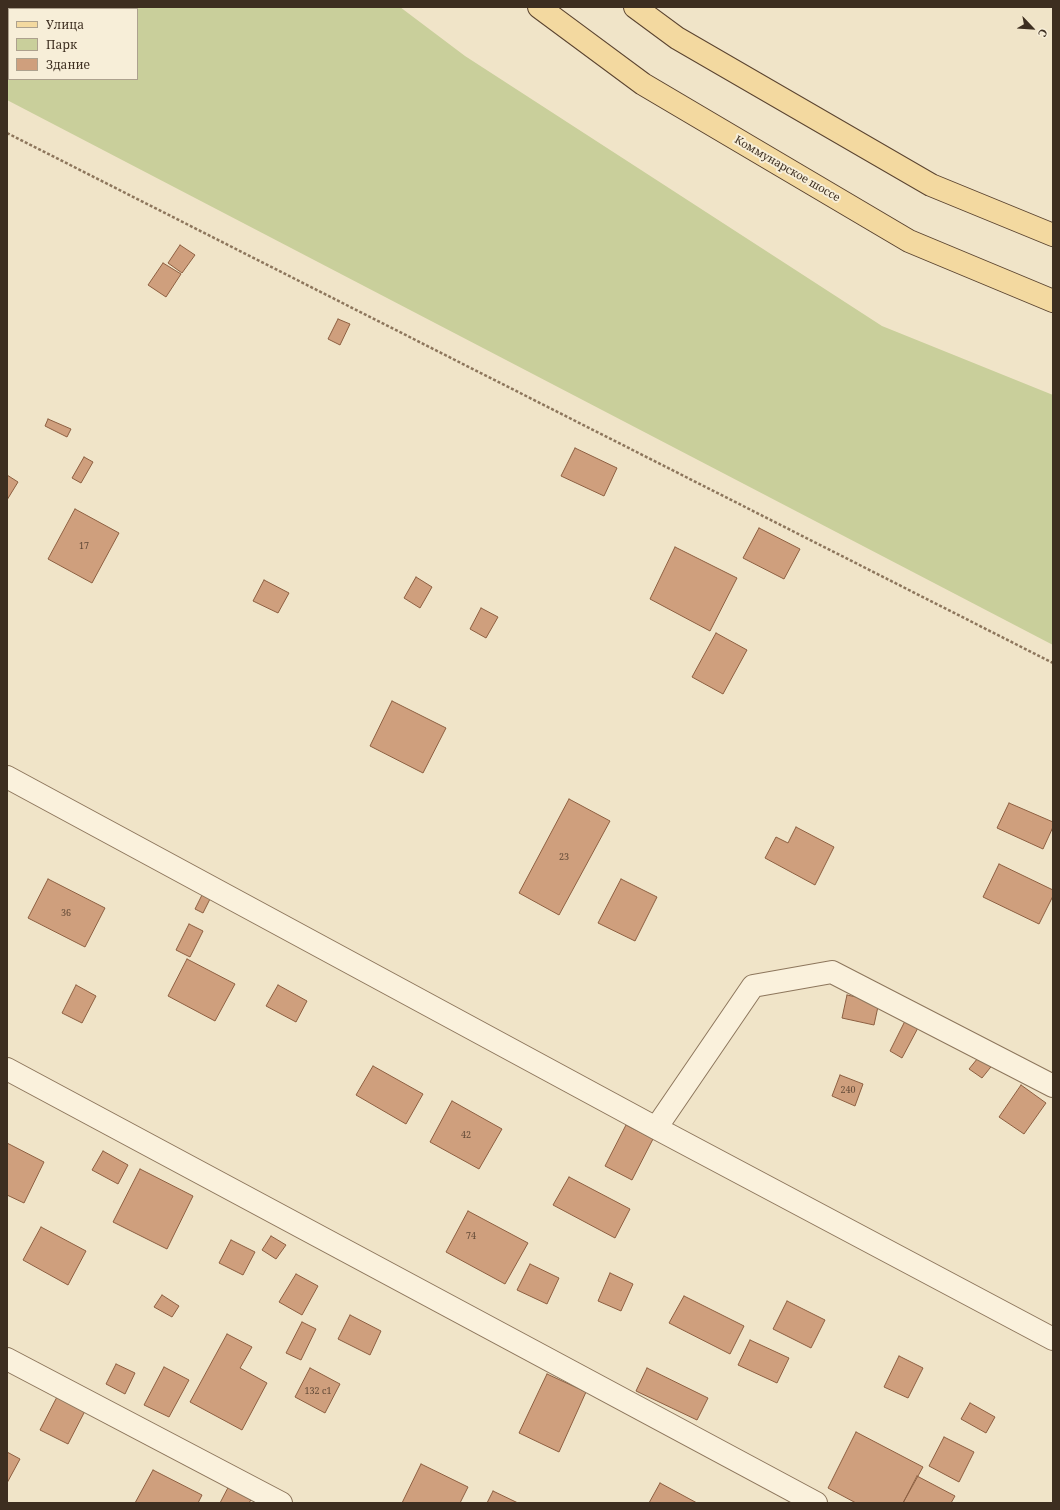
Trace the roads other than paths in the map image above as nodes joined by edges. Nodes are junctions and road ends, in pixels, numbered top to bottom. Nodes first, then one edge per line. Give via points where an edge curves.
1 (539, 7) edge
2 (635, 7) edge
3 (1053, 235) edge
4 (1053, 301) edge
5 (7, 776) edge
6 (7, 1070) edge
7 (1053, 1086) edge
8 (656, 1128) junction
9 (1053, 1339) edge
10 (7, 1359) edge
11 (281, 1503) edge
12 (816, 1503) edge

1 - 4 main road, Коммунарское шоссе via 643,84 910,241
2 - 3 main road via 677,38 931,185
5 - 8 street
6 - 12 street
7 - 8 street via 832,972 753,986
8 - 9 street
10 - 11 street

